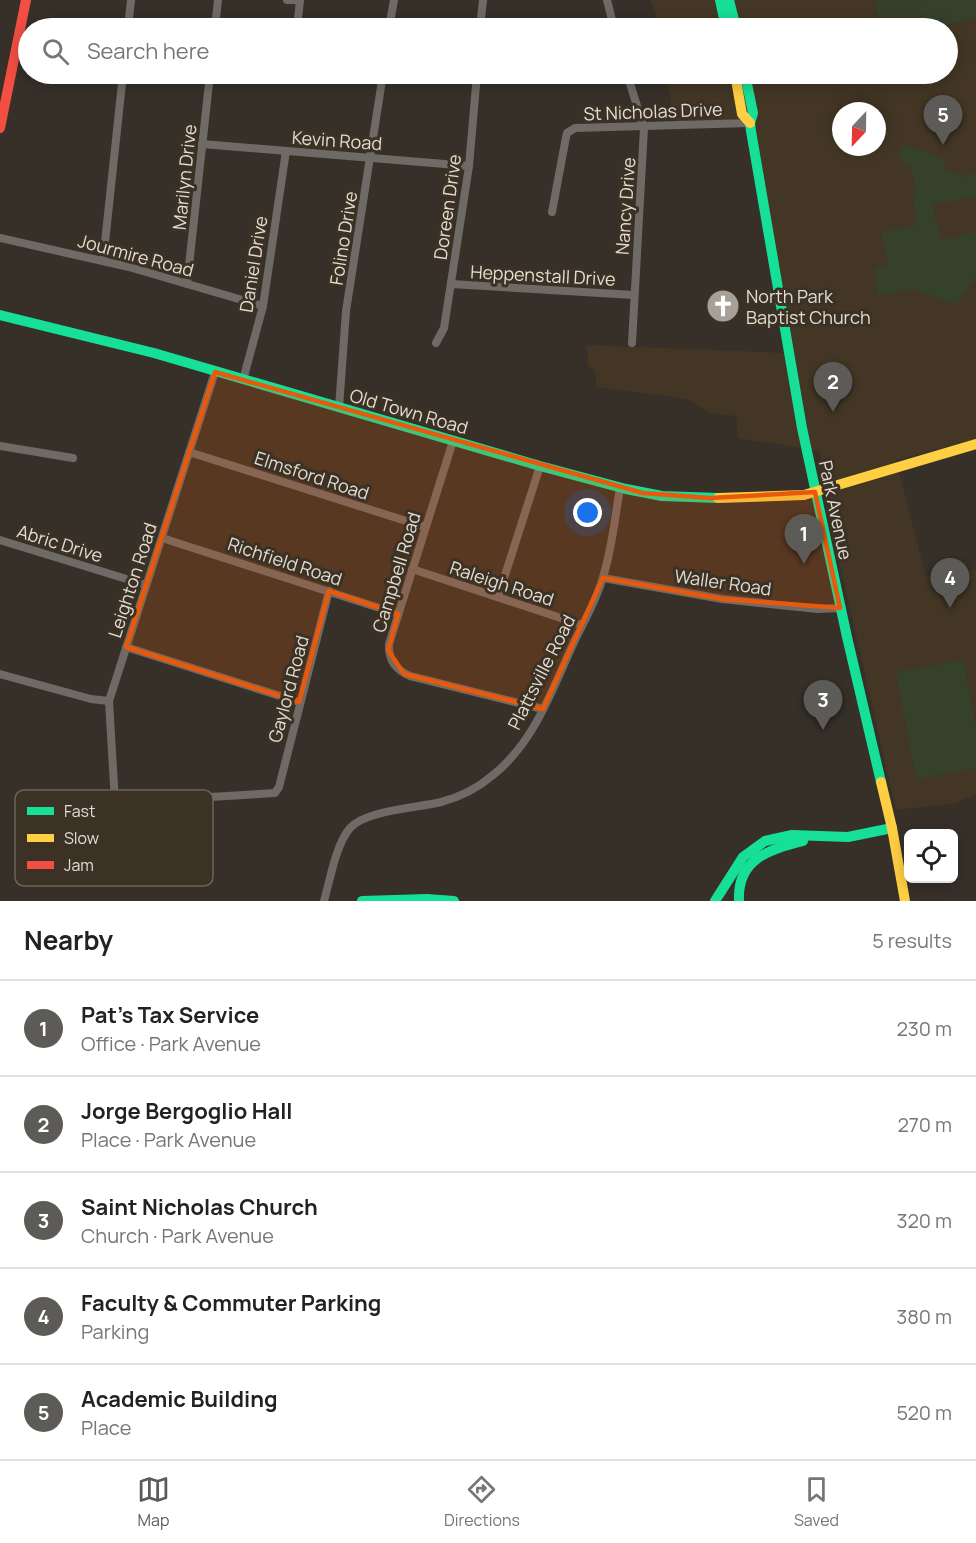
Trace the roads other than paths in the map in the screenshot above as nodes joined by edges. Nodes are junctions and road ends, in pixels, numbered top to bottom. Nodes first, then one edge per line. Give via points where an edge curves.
1 (26, 0) edge
2 (131, 0) edge
3 (218, 0) edge
4 (286, 0) edge
5 (300, 0) edge
6 (394, 0) edge
7 (483, 0) edge
8 (606, 0) edge
9 (720, 0) edge
10 (729, 0) edge
11 (22, 18) edge
12 (129, 18) edge
13 (216, 18) edge
14 (298, 18) edge
15 (391, 18) edge
16 (481, 18) edge
17 (611, 18) edge
18 (724, 18) edge
19 (734, 18) edge
20 (18, 39) edge
21 (122, 84) edge
22 (209, 84) edge
23 (381, 84) edge
24 (476, 84) edge
25 (630, 84) edge
26 (737, 84) edge
27 (747, 84) edge
28 (750, 123) junction
29 (0, 128) edge
30 (644, 128) junction
31 (202, 144) junction
32 (286, 151) junction
33 (370, 158) junction
34 (469, 165) junction
35 (552, 212) dead end
36 (0, 238) edge
37 (102, 261) junction
38 (187, 284) junction
39 (451, 284) junction
40 (634, 295) junction
41 (263, 306) junction
42 (0, 315) edge
43 (436, 343) dead end
44 (632, 343) dead end
45 (215, 372) junction
46 (243, 380) junction
47 (339, 408) junction
48 (453, 441) junction
49 (976, 444) edge
50 (0, 446) edge
51 (189, 452) junction
52 (73, 458) dead end
53 (540, 466) junction
54 (620, 488) junction
55 (815, 492) junction
56 (425, 527) junction
57 (162, 538) junction
58 (0, 540) edge
59 (412, 569) junction
60 (603, 578) junction
61 (146, 585) junction
62 (329, 591) junction
63 (498, 597) junction
64 (840, 608) junction
65 (398, 614) junction
66 (582, 625) junction
67 (126, 647) junction
68 (0, 674) edge
69 (108, 701) junction
70 (299, 702) junction
71 (543, 709) junction
72 (114, 790) edge
73 (213, 796) edge
74 (892, 828) junction
75 (820, 837) junction
76 (324, 901) edge
77 (362, 901) edge
78 (454, 901) edge
79 (715, 901) edge
80 (739, 901) edge
81 (905, 901) edge

1 - 11 main road
2 - 12 street
3 - 13 street
4 - 5 street
5 - 14 street
6 - 15 street
7 - 16 street
8 - 17 street
9 - 18 main road
10 - 19 main road
20 - 29 main road
21 - 37 street
22 - 31 street, Marilyn Drive
23 - 33 street, Folino Drive
24 - 34 street, Doreen Drive
25 - 30 street, Nancy Drive
26 - 28 main road, Park Avenue via 742,114
27 - 28 main road, Park Avenue via 753,113
28 - 30 street, St Nicholas Drive
28 - 55 main road, Park Avenue
30 - 35 street, St Nicholas Drive via 579,128 567,133
30 - 40 street, Nancy Drive
31 - 32 street, Kevin Road
31 - 38 street, Marilyn Drive
32 - 33 street, Kevin Road
32 - 41 street, Daniel Drive
33 - 34 street, Kevin Road
33 - 47 street, Folino Drive via 346,311
34 - 39 street, Doreen Drive
36 - 37 street, Jourmire Road
37 - 38 street, Jourmire Road
38 - 41 street, Jourmire Road
39 - 40 street, Heppenstall Drive
39 - 43 street, Doreen Drive via 444,328
40 - 44 street, Nancy Drive
41 - 46 street, Daniel Drive
42 - 45 main road, Old Town Road
45 - 46 main road, Old Town Road
45 - 51 street, Leighton Road
46 - 47 main road, Old Town Road
47 - 48 main road, Old Town Road
48 - 53 main road, Old Town Road
48 - 56 street, Campbell Road
49 - 55 main road, Old Town Road
50 - 52 street
51 - 56 street, Elmsford Road
51 - 57 street, Leighton Road
53 - 54 main road, Old Town Road
53 - 63 street
54 - 55 main road, Old Town Road via 689,498
54 - 60 street, Plattsville Road
55 - 64 main road, Park Avenue
56 - 59 street, Campbell Road
57 - 61 street, Leighton Road
57 - 62 street, Richfield Road
58 - 61 street, Abric Drive
59 - 63 street, Raleigh Road
59 - 65 street, Campbell Road
60 - 64 street, Waller Road via 722,599
60 - 66 street, Plattsville Road
61 - 67 street, Leighton Road
62 - 65 street, Richfield Road
62 - 70 street, Gaylord Road
63 - 66 street, Raleigh Road
64 - 74 main road, Park Avenue
65 - 71 street, Campbell Road via 388,650 394,665 404,674
66 - 71 street, Plattsville Road
67 - 69 street, Leighton Road
67 - 70 street
68 - 69 street
69 - 72 street, Leighton Road
70 - 73 street, Gaylord Road via 275,793
71 - 76 street, Plattsville Road via 518,750 481,784 441,802 365,818 351,828 340,848
74 - 75 main road via 848,837
74 - 81 main road, Park Avenue
75 - 79 main road via 792,835 765,841 743,857
75 - 80 main road via 773,849 753,860 740,880
77 - 78 main road

